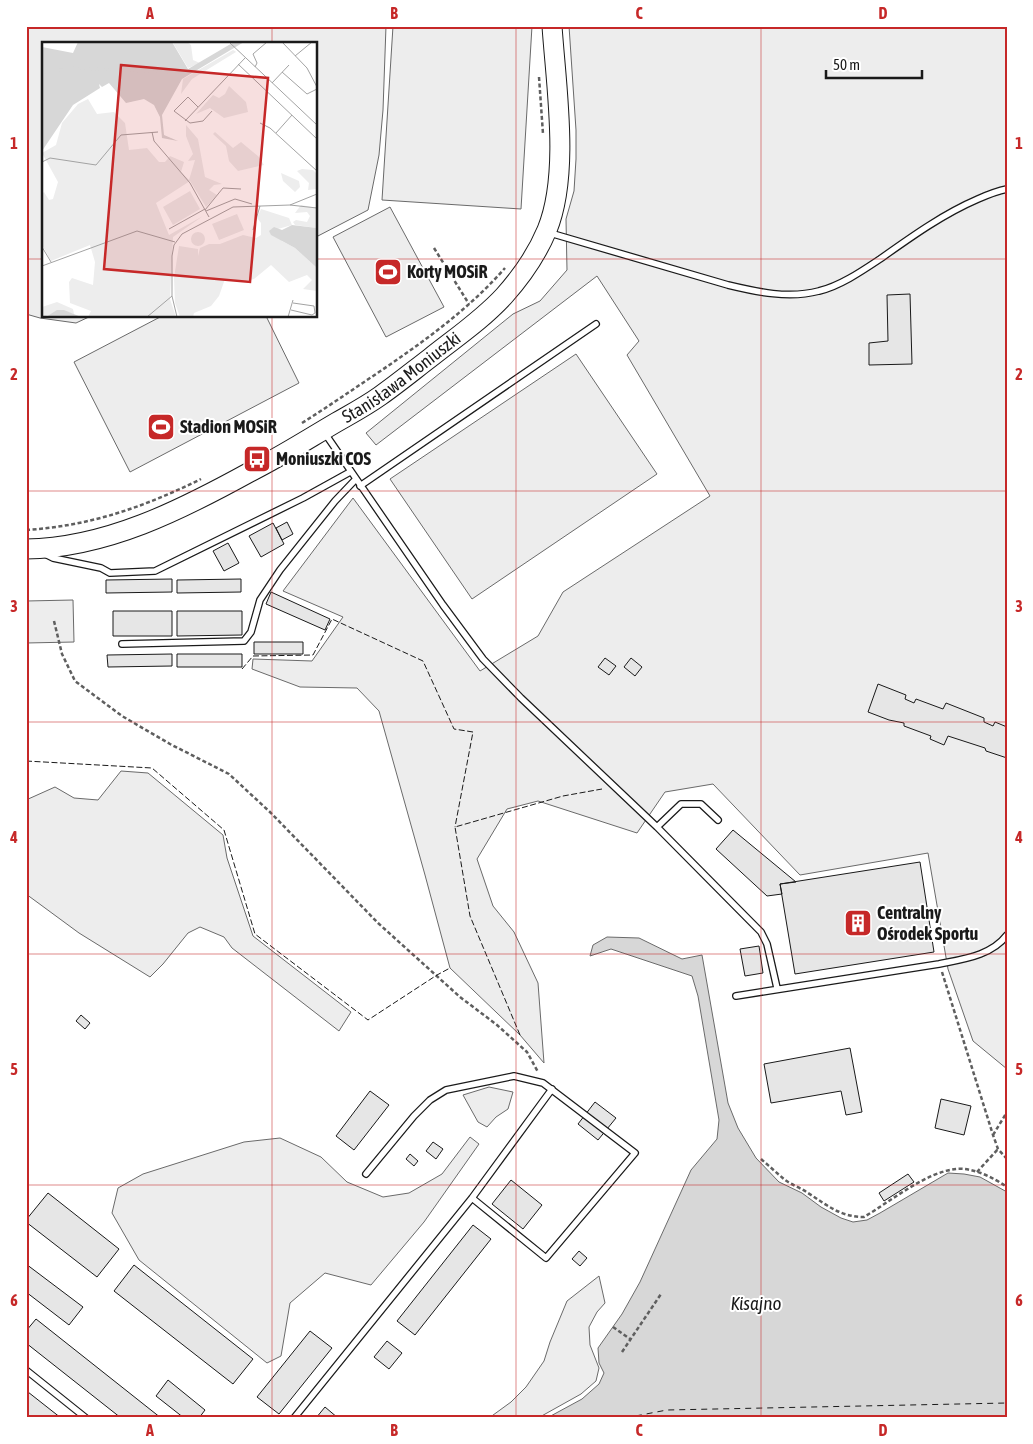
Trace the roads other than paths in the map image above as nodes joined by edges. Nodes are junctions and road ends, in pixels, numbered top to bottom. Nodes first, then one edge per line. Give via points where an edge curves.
1 (552, 26) edge
2 (1007, 189) edge
3 (546, 232) junction
4 (596, 324) dead end
5 (323, 431) junction
6 (350, 472) junction
7 (355, 480) junction
8 (360, 486) junction
9 (30, 549) edge
10 (122, 644) dead end
11 (718, 820) dead end
12 (657, 828) junction
13 (1007, 935) edge
14 (778, 988) junction
15 (736, 996) dead end
16 (552, 1089) junction
17 (366, 1174) dead end
18 (472, 1198) junction
19 (26, 1370) edge
20 (86, 1418) edge
21 (294, 1418) edge

1 - 3 main road, Stanisława Moniuszki via 560,154 556,198
2 - 3 lane via 962,206 848,278 820,291 805,293 758,292 728,285
3 - 5 main road, Stanisława Moniuszki via 528,265 478,321 379,397
4 - 8 lane
5 - 6 lane
5 - 9 main road, Stanisława Moniuszki via 218,490 163,516 102,537
6 - 7 lane
6 - 9 lane via 155,572 110,573
7 - 8 lane
7 - 10 lane via 280,570 260,600 251,632 244,641
8 - 12 lane via 483,659
11 - 12 lane via 701,804 681,804
12 - 14 lane via 761,932
13 - 14 lane via 991,950 972,957
14 - 15 lane
16 - 17 lane via 543,1083 514,1076 446,1090 414,1116
16 - 18 lane
16 - 18 lane via 635,1153 546,1258
18 - 21 lane
19 - 20 lane

